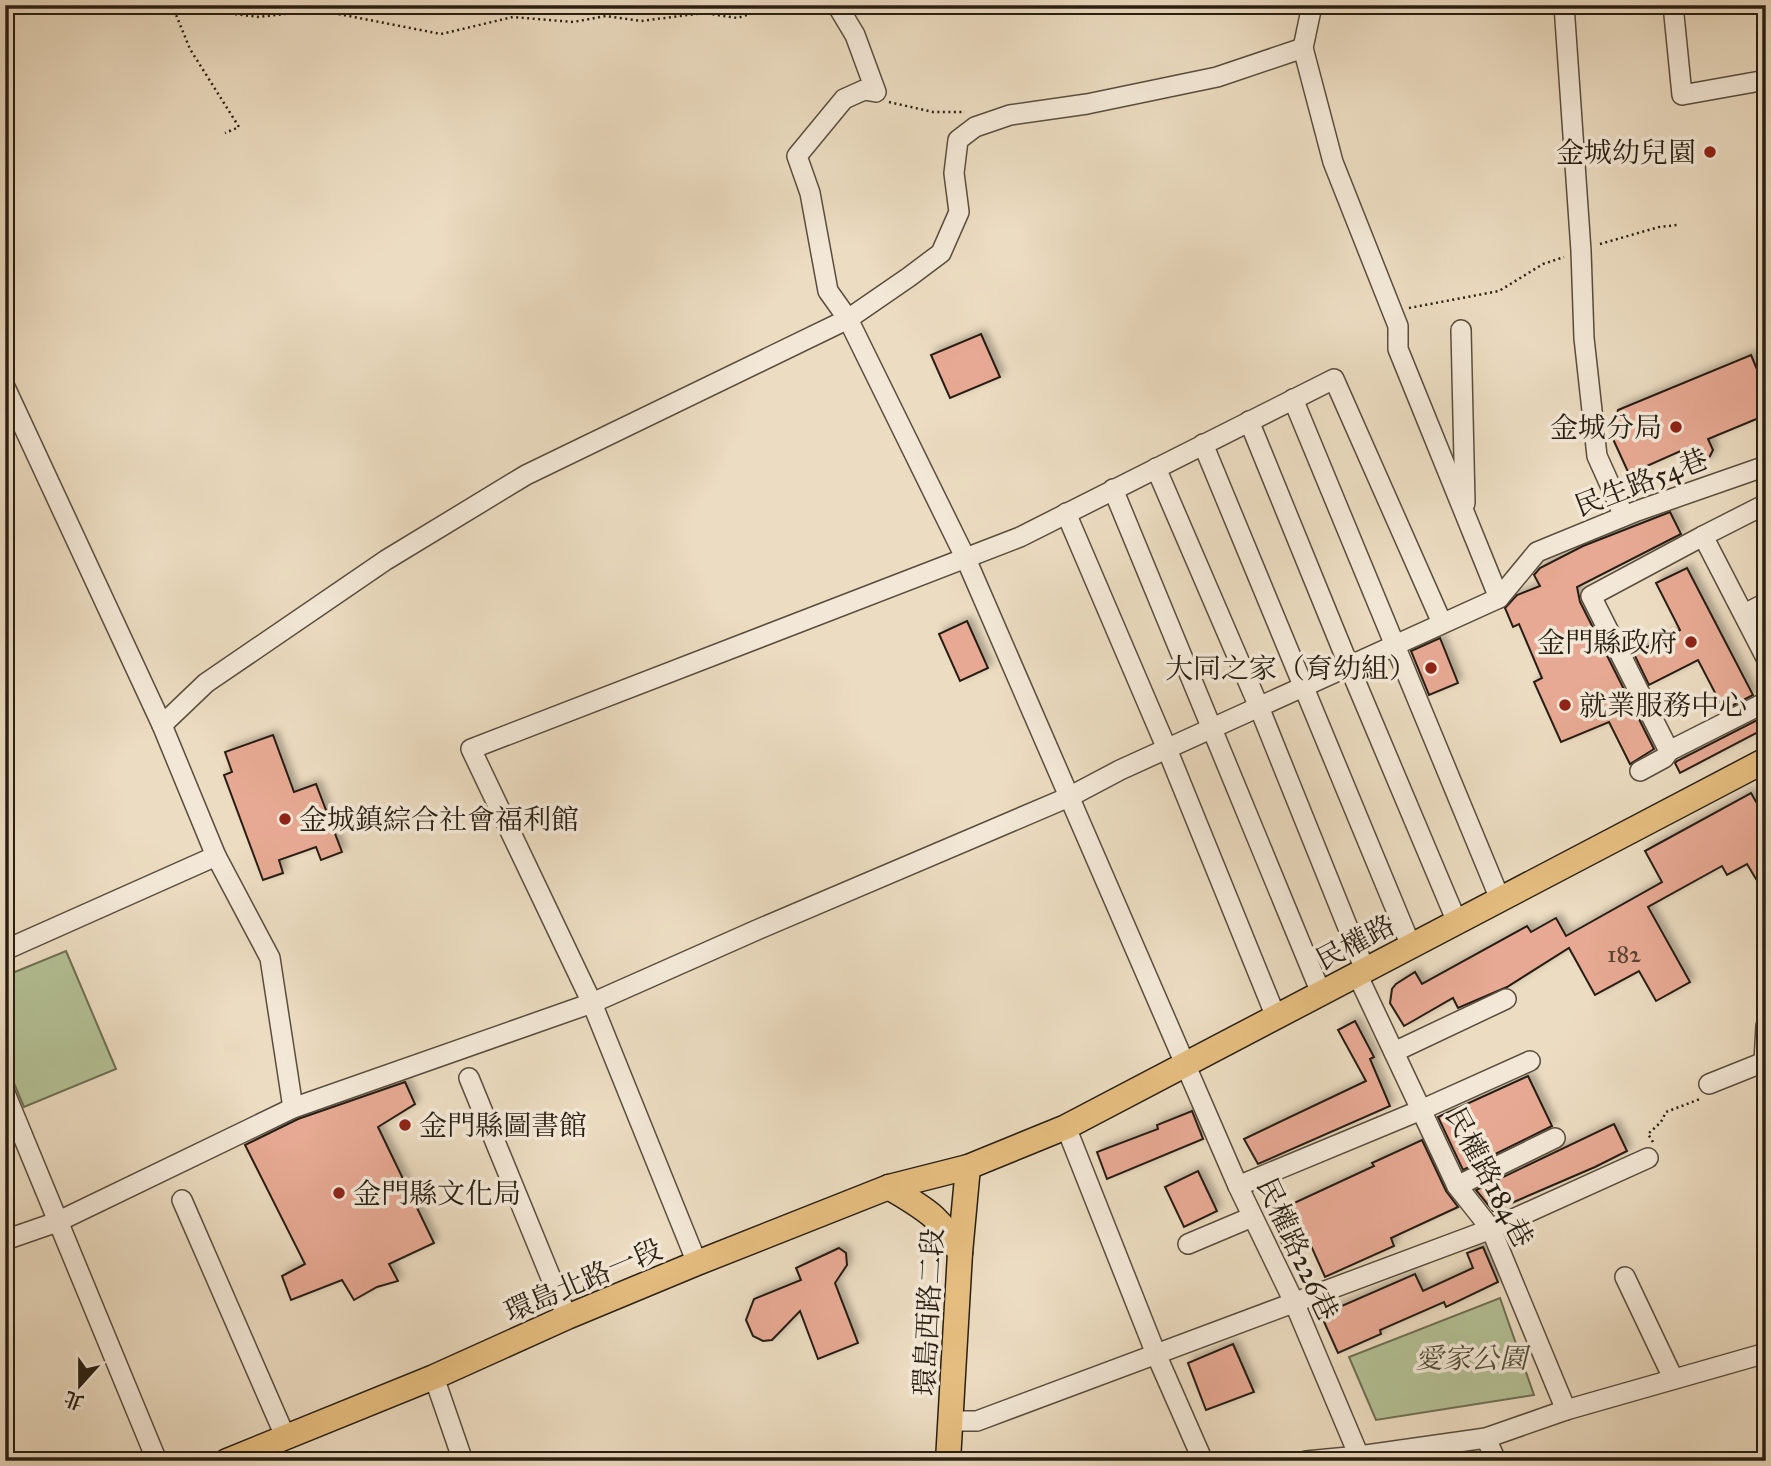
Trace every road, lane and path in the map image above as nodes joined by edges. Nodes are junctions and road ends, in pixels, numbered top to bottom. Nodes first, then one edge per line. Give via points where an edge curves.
1 (172, 5) edge
2 (779, 5) edge
3 (837, 5) edge
4 (1314, 5) edge
5 (1564, 5) edge
6 (1673, 5) edge
7 (175, 11) junction
8 (1303, 48) junction
9 (1766, 80) edge
10 (876, 92) junction
11 (972, 113) dead end
12 (225, 133) dead end
13 (1677, 225) dead end
14 (1581, 251) junction
15 (1394, 316) junction
16 (848, 319) junction
17 (1461, 330) dead end
18 (5, 387) edge
19 (1293, 399) junction
20 (1249, 421) junction
21 (1203, 444) junction
22 (1766, 466) edge
23 (1156, 468) junction
24 (1113, 489) junction
25 (1766, 504) edge
26 (1066, 513) junction
27 (1465, 515) junction
28 (1625, 516) junction
29 (1703, 536) junction
30 (966, 559) junction
31 (1499, 598) junction
32 (1766, 603) edge
33 (1744, 614) junction
34 (1442, 623) junction
35 (1395, 645) junction
36 (1765, 655) edge
37 (1349, 666) junction
38 (1304, 686) junction
39 (1766, 702) edge
40 (1259, 707) junction
41 (162, 725) junction
42 (1212, 728) junction
43 (1167, 748) junction
44 (1669, 751) junction
45 (1766, 760) edge
46 (1640, 772) dead end
47 (1069, 797) junction
48 (216, 856) junction
49 (1500, 899) junction
50 (1457, 922) junction
51 (1411, 946) junction
52 (5, 950) edge
53 (1361, 972) junction
54 (1321, 993) junction
55 (1506, 999) dead end
56 (592, 1003) junction
57 (1276, 1017) junction
58 (1766, 1027) edge
59 (1394, 1052) junction
60 (1530, 1061) dead end
61 (1186, 1065) junction
62 (469, 1078) dead end
63 (1709, 1084) joint
64 (5, 1093) edge
65 (293, 1108) junction
66 (1421, 1110) junction
67 (1066, 1127) junction
68 (1555, 1138) dead end
69 (1648, 1158) joint
70 (968, 1167) junction
71 (1238, 1186) junction
72 (1457, 1186) junction
73 (889, 1187) junction
74 (182, 1200) dead end
75 (1252, 1217) junction
76 (57, 1222) junction
77 (1491, 1229) junction
78 (5, 1240) edge
79 (1188, 1244) dead end
80 (960, 1253) junction
81 (698, 1263) junction
82 (1625, 1277) dead end
83 (1294, 1302) junction
84 (567, 1317) junction
85 (1766, 1353) edge
86 (1156, 1354) junction
87 (434, 1377) junction
88 (1673, 1378) junction
89 (1566, 1410) junction
90 (951, 1421) junction
91 (285, 1436) junction
92 (1486, 1438) junction
93 (1359, 1456) junction
94 (158, 1461) edge
95 (227, 1461) edge
96 (463, 1461) edge
97 (948, 1461) edge
98 (1203, 1461) edge
99 (1306, 1461) edge
100 (1496, 1461) edge

1 - 7 path
2 - 7 path via 737,19 704,13 641,21 606,16 573,22 513,17 441,34 318,10 259,16
3 - 10 street via 855,35
4 - 8 street
5 - 14 street
6 - 9 street via 1682,95
7 - 12 path via 190,48 239,127
8 - 15 street via 1333,162
8 - 16 street via 1217,77 1010,115 975,127 958,140 954,173 959,212 941,253
10 - 11 path via 884,101 906,107
10 - 16 street, 民權路226巷 via 864,90 844,99 797,156 810,193 828,291
13 - 14 path
14 - 15 path via 1543,264 1499,291 1407,308
14 - 28 street via 1584,338 1597,456
15 - 27 street via 1398,349
16 - 30 street, 民權路226巷
16 - 41 street via 526,475 386,560 206,683
17 - 27 street
18 - 41 street
19 - 20 street
19 - 34 street via 1334,379
19 - 35 street
20 - 21 street
20 - 37 street
21 - 23 street
21 - 38 street
22 - 28 street, 民生路54巷
23 - 24 street
23 - 40 street, 民權路184巷
24 - 26 street
24 - 42 street
25 - 29 street
26 - 30 street
26 - 43 street
27 - 31 street
28 - 31 street, 民生路54巷 via 1537,552
29 - 33 street via 1730,576
29 - 44 street via 1625,584 1591,596
30 - 47 street, 民權路226巷
30 - 56 street via 471,749
31 - 34 street
32 - 33 street
33 - 36 street
34 - 35 street
35 - 37 street
35 - 49 street
37 - 38 street
37 - 50 street
38 - 40 street
38 - 51 street
39 - 44 street
40 - 42 street
40 - 53 street, 民權路184巷
41 - 48 street
42 - 43 street
42 - 54 street
43 - 47 street
43 - 57 street
44 - 46 street
45 - 49 main road, 民權路
47 - 56 street
47 - 61 street, 民權路226巷
48 - 52 street
48 - 65 street via 270,958
49 - 50 main road, 民權路
50 - 51 main road, 民權路
51 - 53 main road, 民權路
53 - 54 main road, 民權路
53 - 59 street, 民權路184巷
54 - 57 main road, 民權路
55 - 59 street
56 - 65 street
56 - 81 street
57 - 61 main road, 民權路
58 - 63 street via 1764,1062
59 - 66 street, 民權路184巷
60 - 66 street
61 - 67 main road, 民權路
61 - 71 street, 民權路226巷
62 - 84 street
63 - 69 path via 1711,1095 1666,1112 1648,1134 1659,1151
64 - 76 street
65 - 76 street
66 - 71 street
66 - 72 street, 民權路184巷
67 - 70 main road, 民權路
67 - 86 street
68 - 72 street
69 - 77 street
70 - 73 main road, 環島北路一段
70 - 80 main road, 環島西路二段
71 - 75 street, 民權路226巷
72 - 77 street, 民權路184巷
73 - 80 main road via 933,1213
73 - 81 main road, 環島北路一段
74 - 91 street
75 - 79 street
75 - 83 street, 民權路226巷
76 - 78 street
76 - 94 street
77 - 83 street
77 - 89 street, 民權路184巷
80 - 90 main road, 環島西路二段
81 - 84 main road, 環島北路一段
82 - 88 street
83 - 86 street
83 - 93 street, 民權路226巷
84 - 87 main road, 環島北路一段
85 - 88 street
86 - 90 street via 977,1421
86 - 98 street
87 - 91 main road, 環島北路一段
87 - 96 street
88 - 89 street
89 - 92 street
90 - 97 main road, 環島西路二段
91 - 95 main road, 環島北路一段
92 - 93 street
92 - 100 street
93 - 99 street

